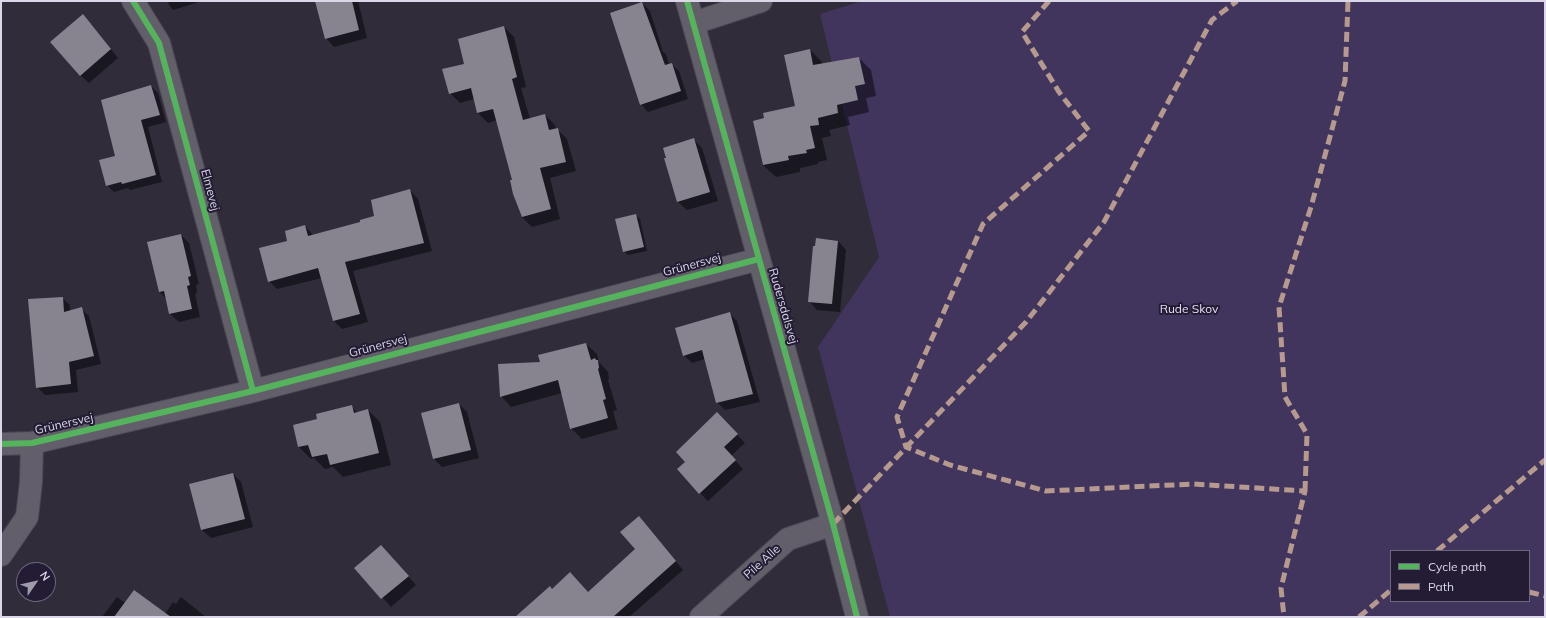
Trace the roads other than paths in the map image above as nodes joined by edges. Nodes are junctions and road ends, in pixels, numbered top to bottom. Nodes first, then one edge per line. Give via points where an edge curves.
1 (133, 1) edge
2 (687, 1) edge
3 (761, 1) edge
4 (694, 23) junction
5 (759, 259) junction
6 (253, 391) junction
7 (32, 443) junction
8 (1, 444) edge
9 (833, 524) junction
10 (1, 555) edge
11 (701, 617) edge
12 (857, 617) edge

1 - 6 street, Elmevej via 159,43
2 - 4 street, Rudersdalsvej
3 - 4 street
4 - 5 street, Rudersdalsvej
5 - 6 street, Grünersvej
5 - 9 street, Rudersdalsvej
6 - 7 street, Grünersvej
7 - 8 street, Grünersvej
7 - 10 street via 27,517
9 - 11 street, Pile Alle via 788,538
9 - 12 street, Rudersdalsvej

